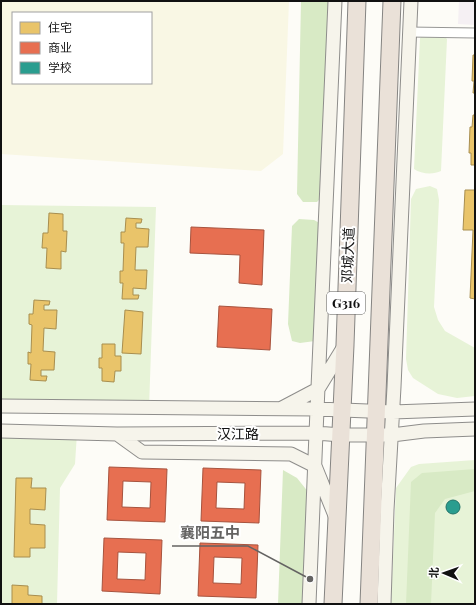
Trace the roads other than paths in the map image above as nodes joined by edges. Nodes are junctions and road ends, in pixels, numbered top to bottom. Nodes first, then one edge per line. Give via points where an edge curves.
1 (336, 1) edge
2 (357, 1) edge
3 (392, 7) edge
4 (410, 7) edge
5 (409, 32) junction
6 (475, 33) edge
7 (345, 345) junction
8 (379, 349) junction
9 (394, 387) junction
10 (318, 389) junction
11 (1, 406) edge
12 (280, 409) junction
13 (317, 409) junction
14 (475, 409) edge
15 (342, 410) junction
16 (411, 411) junction
17 (385, 412) junction
18 (475, 429) edge
19 (1, 431) edge
20 (412, 432) junction
21 (316, 433) junction
22 (117, 434) junction
23 (341, 435) junction
24 (384, 435) junction
25 (391, 451) junction
26 (315, 466) junction
27 (374, 485) junction
28 (380, 502) junction
29 (337, 521) junction
30 (309, 604) edge
31 (333, 604) edge
32 (369, 604) edge
33 (384, 604) edge

1 - 10 main road
2 - 7 highway, 邓城大道 / G316
3 - 4 main road
3 - 8 highway, G316
4 - 5 main road
5 - 6 street
5 - 9 main road
7 - 10 main road
7 - 15 highway, 邓城大道 / G316
8 - 9 main road
8 - 17 highway, G316
9 - 16 main road
9 - 17 main road
10 - 12 main road
10 - 13 main road
11 - 12 main road, 汉江路
12 - 13 main road, 汉江路
13 - 15 main road, 汉江路
13 - 21 main road
14 - 16 main road, 汉江路
15 - 17 main road, 汉江路
15 - 23 highway, 邓城大道 / G316
16 - 17 main road, 汉江路
17 - 24 highway, G316
18 - 20 main road, 汉江路
19 - 22 main road, 汉江路
20 - 24 main road, 汉江路
20 - 25 main road
21 - 22 main road, 汉江路
21 - 23 main road, 汉江路
21 - 26 main road
22 - 26 main road via 142,452 291,454
23 - 24 main road, 汉江路
23 - 29 highway, 邓城大道 / G316
24 - 25 main road
24 - 27 highway, G316
25 - 27 main road
25 - 28 main road
26 - 29 main road
26 - 30 main road
27 - 28 highway, G316
28 - 32 highway, G316
28 - 33 main road
29 - 31 highway, 邓城大道 / G316

